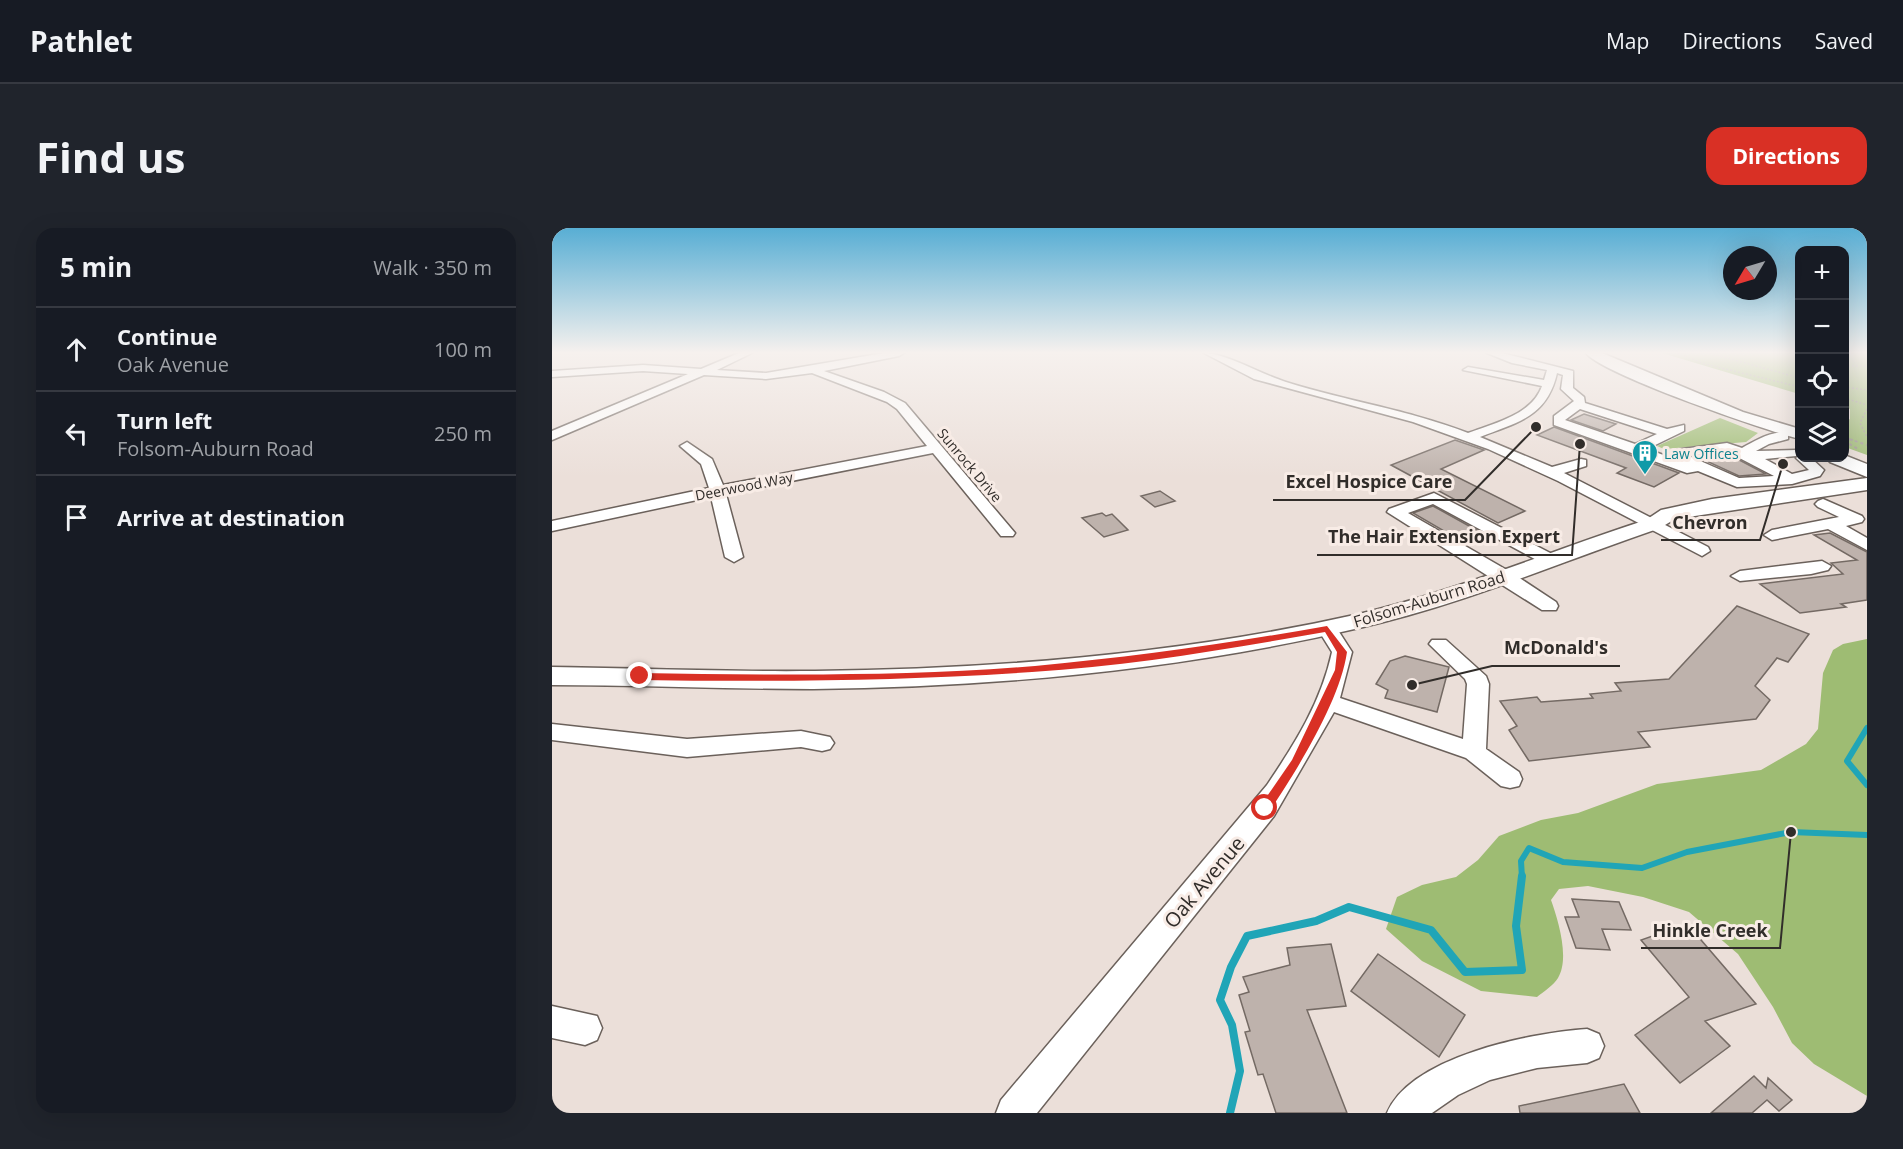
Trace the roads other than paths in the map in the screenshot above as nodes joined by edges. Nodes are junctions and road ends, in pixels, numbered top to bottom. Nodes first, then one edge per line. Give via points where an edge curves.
1 (649, 394) edge
2 (883, 394) edge
3 (1323, 394) edge
4 (1545, 394) edge
5 (1574, 394) edge
6 (1685, 394) edge
7 (1578, 405) junction
8 (1791, 435) edge
9 (552, 436) edge
10 (1469, 437) junction
11 (1764, 441) junction
12 (687, 446) dead end
13 (1727, 447) junction
14 (937, 448) junction
15 (1636, 449) junction
16 (1795, 454) edge
17 (1849, 454) edge
18 (1746, 455) junction
19 (1566, 457) dead end
20 (1795, 457) edge
21 (1795, 459) edge
22 (1867, 461) edge
23 (1799, 462) edge
24 (1846, 462) edge
25 (1581, 463) dead end
26 (1766, 466) junction
27 (1548, 469) junction
28 (1867, 471) edge
29 (1786, 477) junction
30 (1867, 484) edge
31 (717, 490) junction
32 (1817, 497) junction
33 (1752, 498) junction
34 (1867, 498) edge
35 (1863, 520) edge
36 (1653, 524) junction
37 (1831, 524) junction
38 (552, 526) edge
39 (1522, 530) dead end
40 (1007, 533) dead end
41 (1772, 535) dead end
42 (1867, 545) edge
43 (1702, 551) dead end
44 (734, 557) dead end
45 (1558, 557) junction
46 (1822, 566) dead end
47 (1740, 576) dead end
48 (1506, 577) junction
49 (1549, 606) dead end
50 (1327, 628) junction
51 (1439, 644) dead end
52 (552, 676) edge
53 (1325, 702) junction
54 (552, 732) edge
55 (822, 743) dead end
56 (1474, 752) junction
57 (1510, 779) dead end
58 (552, 1022) edge
59 (585, 1028) dead end
60 (1587, 1046) dead end
61 (1014, 1113) edge
62 (1405, 1113) edge

1 - 9 street
2 - 14 street, Sunrock Drive via 894,400
3 - 10 street via 1388,410
4 - 10 street via 1534,408
5 - 7 street via 1579,398
6 - 8 main road
7 - 15 street via 1557,422
7 - 15 street via 1673,430
8 - 11 street
10 - 27 street
11 - 13 street
11 - 16 street
11 - 18 street
12 - 31 street via 707,462
13 - 18 street
13 - 29 street via 1680,454 1737,483
14 - 31 street, Deerwood Way
14 - 40 street, Sunrock Drive
15 - 33 street
17 - 22 main road
18 - 20 street
18 - 26 street
19 - 27 street
21 - 26 street
23 - 29 street
24 - 28 main road
25 - 27 street
26 - 29 street
27 - 36 street
29 - 32 street
30 - 32 main road, Folsom-Auburn Road
31 - 38 street, Deerwood Way
31 - 44 street
32 - 33 main road, Folsom-Auburn Road
32 - 34 main road, Folsom-Auburn Road
32 - 35 street
32 - 36 main road, Folsom-Auburn Road via 1690,525
33 - 36 main road, Folsom-Auburn Road via 1668,514
35 - 37 street
36 - 43 street
36 - 45 main road, Folsom-Auburn Road
37 - 41 street
37 - 42 street
39 - 45 street
45 - 48 main road, Folsom-Auburn Road
45 - 48 street via 1434,498 1395,512
46 - 47 street
48 - 49 street
48 - 50 main road, Folsom-Auburn Road via 1423,604
50 - 52 main road, Folsom-Auburn Road via 1212,649 991,672 736,680
50 - 53 street, Oak Avenue via 1342,652 1340,670
51 - 56 street via 1475,676 1478,684
53 - 56 street
53 - 61 street, Oak Avenue via 1296,762 1265,808
54 - 55 street via 687,748 801,739
56 - 57 street
58 - 59 street
60 - 62 street via 1550,1047 1498,1058 1435,1088

